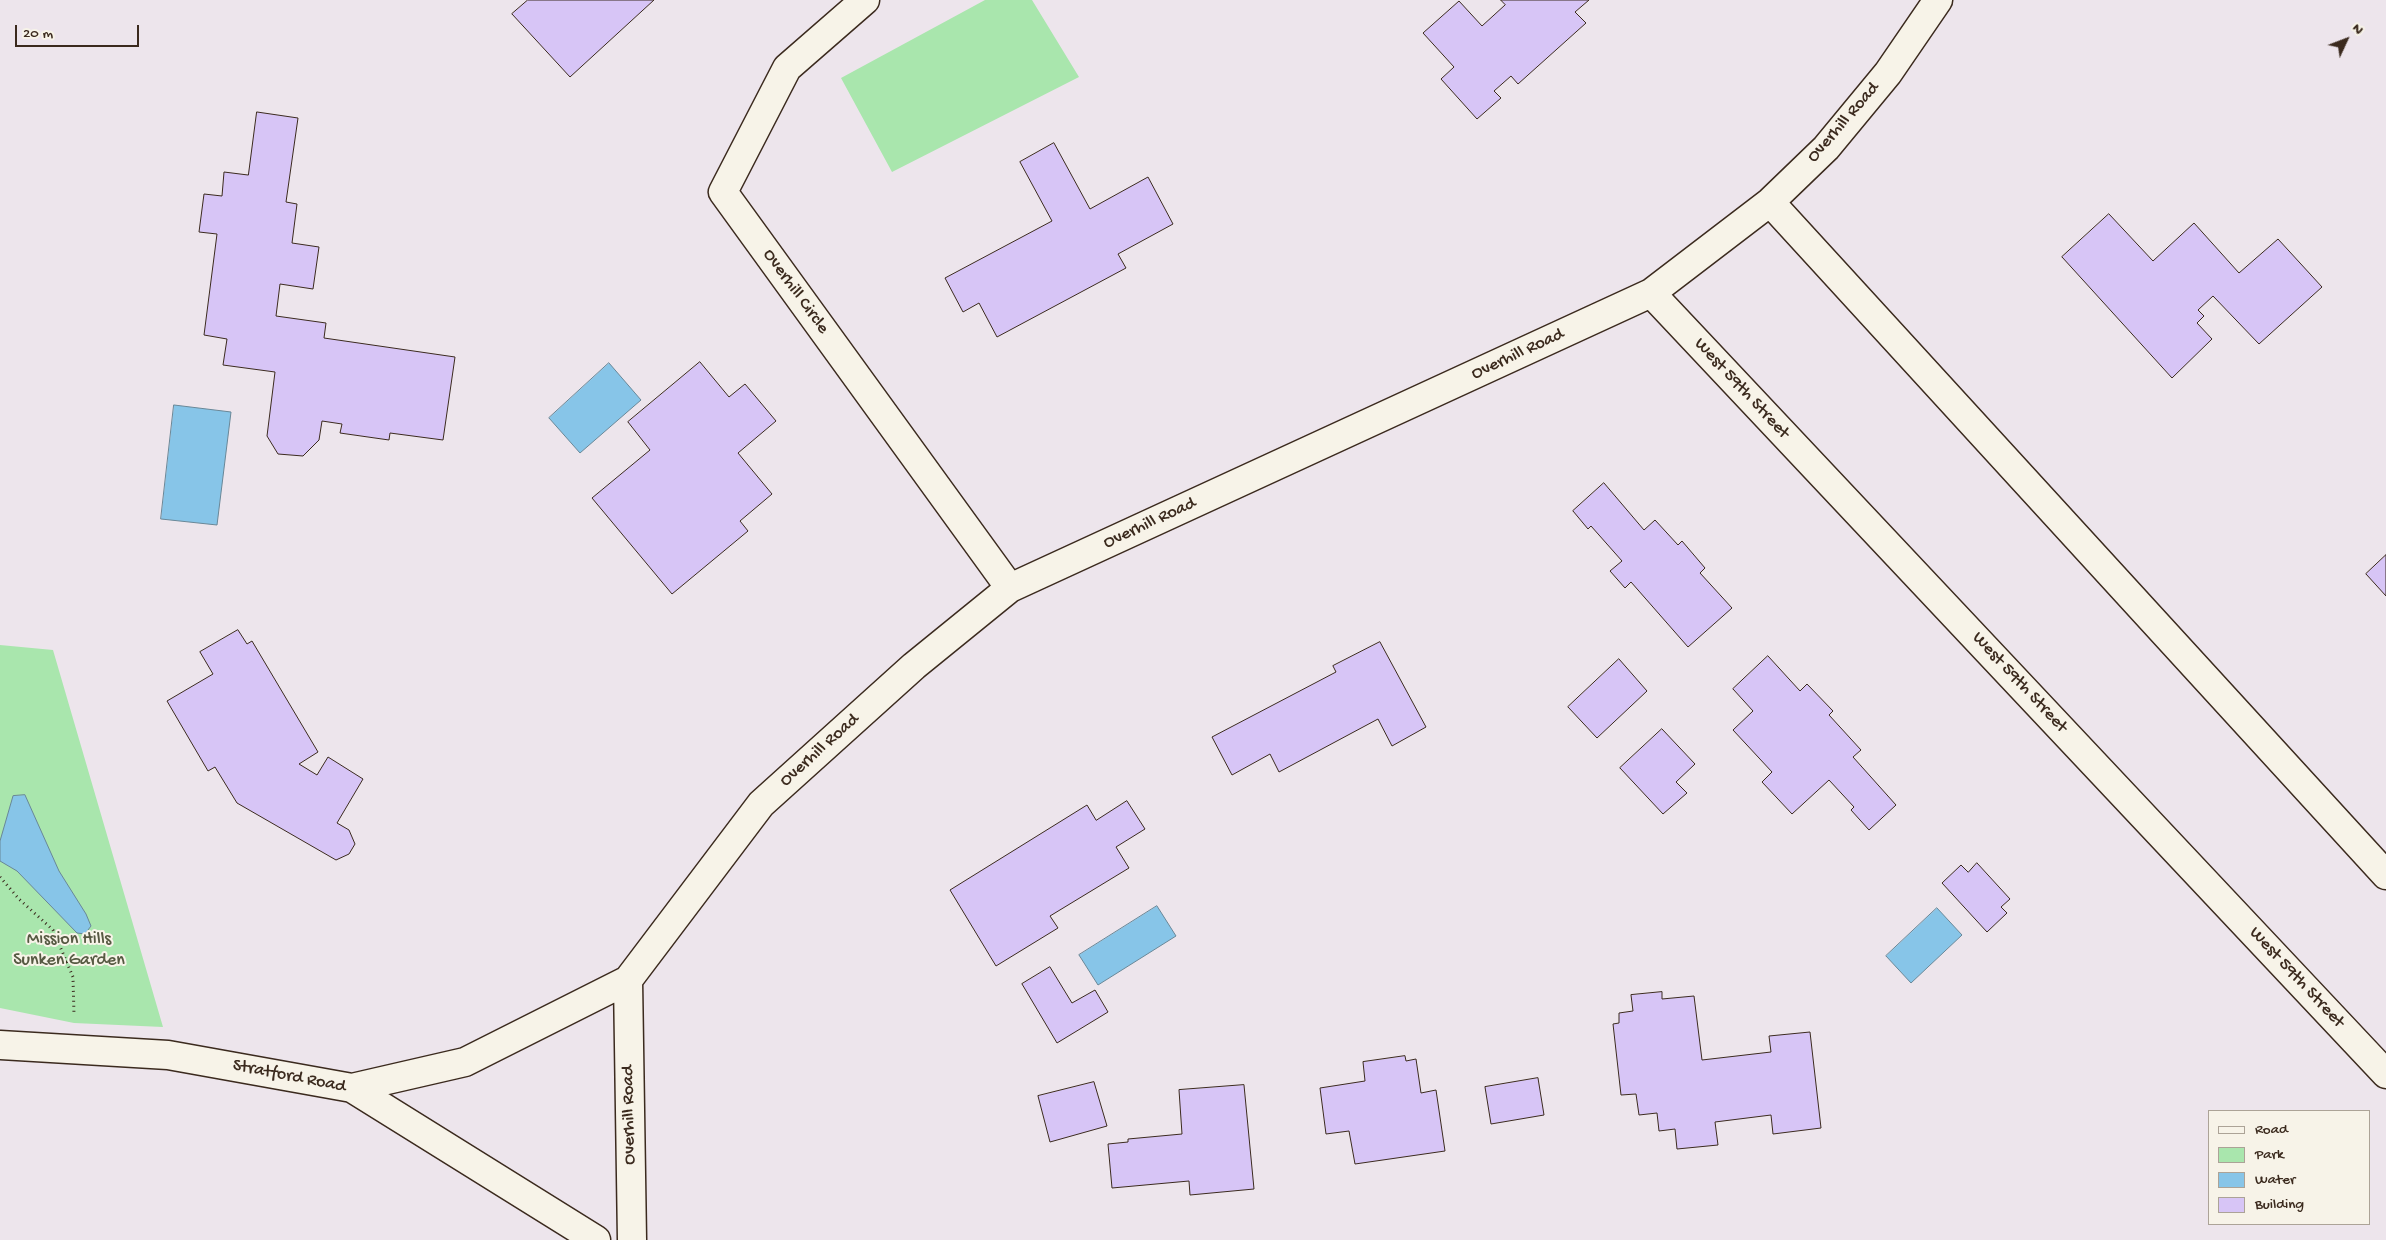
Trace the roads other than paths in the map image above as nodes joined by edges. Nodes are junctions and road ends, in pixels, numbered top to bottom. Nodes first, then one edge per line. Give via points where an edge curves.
1 (866, 0) edge
2 (1938, 0) edge
3 (1770, 202) junction
4 (1651, 293) junction
5 (1010, 588) junction
6 (2386, 875) edge
7 (628, 980) junction
8 (0, 1045) edge
9 (2386, 1074) edge
10 (352, 1088) junction
11 (596, 1240) edge
12 (632, 1240) edge

1 - 5 street, Overhill Circle via 787,68 723,192
2 - 3 street, Overhill Road via 1888,73 1826,148
3 - 4 street, Overhill Road
3 - 6 street
4 - 5 street, Overhill Road
4 - 9 street, West 59th Street
5 - 7 street, Overhill Road via 914,666 761,804
7 - 10 street via 465,1062
7 - 12 street, Overhill Road
8 - 10 street, Stratford Road via 168,1055
10 - 11 street, Stratford Road

